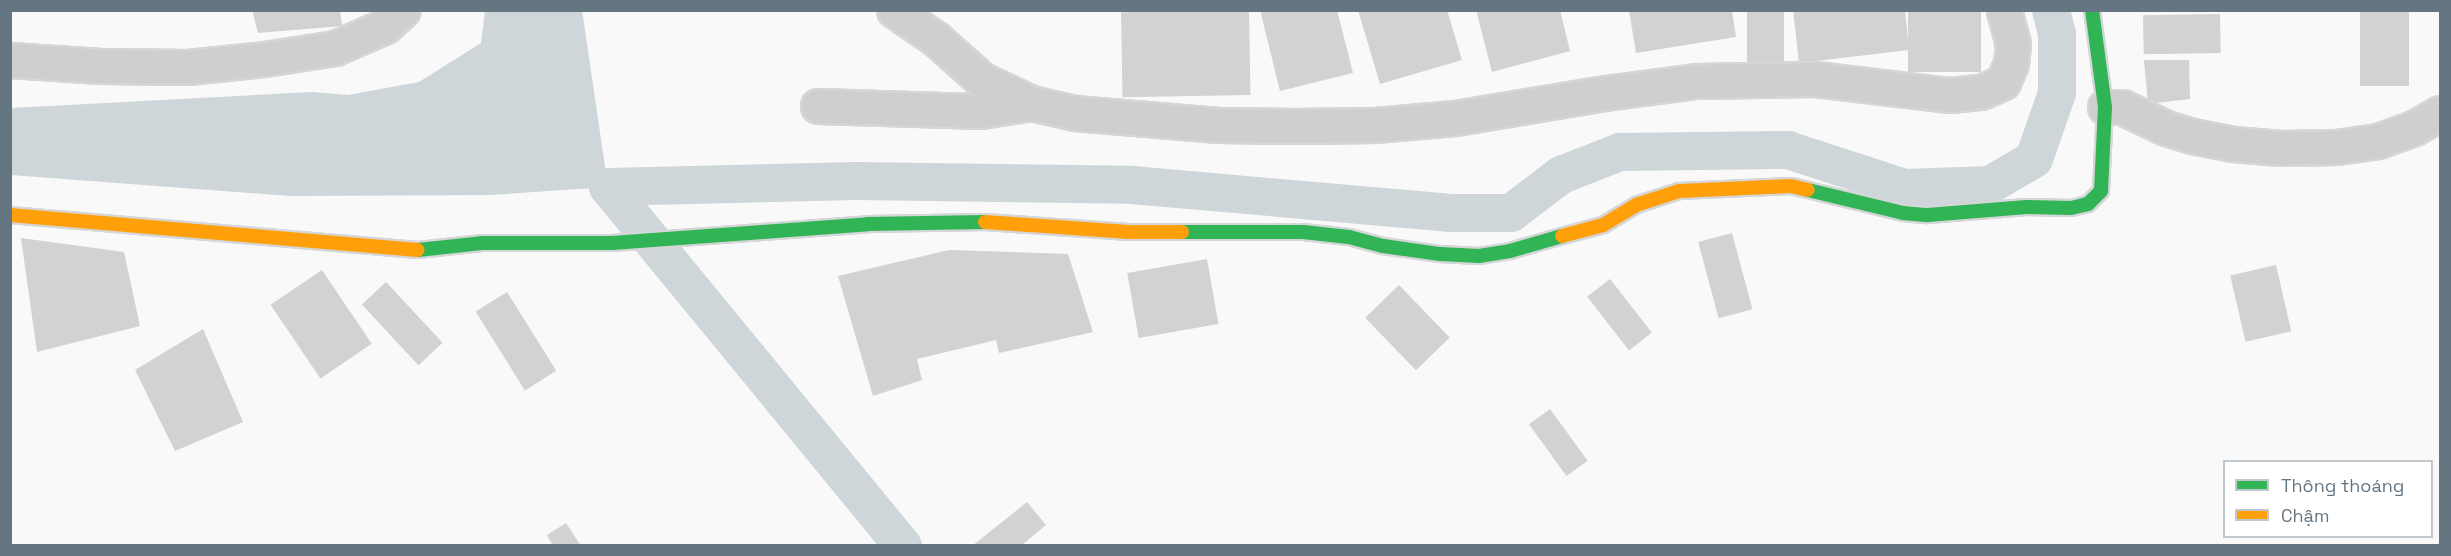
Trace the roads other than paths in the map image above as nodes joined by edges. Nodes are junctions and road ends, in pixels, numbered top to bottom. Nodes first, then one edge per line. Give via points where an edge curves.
1 (403, 10) edge
2 (894, 10) edge
3 (2004, 10) edge
4 (2092, 10) edge
5 (10, 60) edge
6 (1031, 103) junction
7 (818, 106) dead end
8 (2440, 113) edge
9 (2104, 122) junction
10 (10, 215) edge

1 - 5 street via 385,26 335,48 264,59 188,67
2 - 6 street via 936,39 982,80
3 - 6 street via 2013,44 2003,82 1981,92 1950,95 1815,79 1696,81 1455,118 1295,126 1218,125 1086,114
4 - 9 street
6 - 7 street via 981,111
8 - 9 street via 2378,141 2336,147 2233,144 2166,128 2122,107
9 - 10 street via 2101,191 2088,204 2071,208 1904,213 1791,186 1679,191 1636,205 1603,225 1479,256 1440,254 1303,232 1129,232 995,222 868,224 612,243 482,243 413,251

